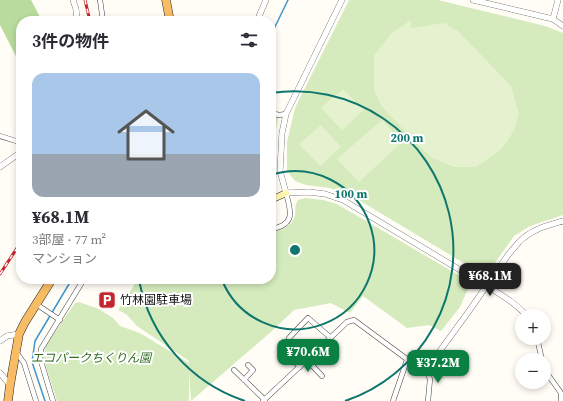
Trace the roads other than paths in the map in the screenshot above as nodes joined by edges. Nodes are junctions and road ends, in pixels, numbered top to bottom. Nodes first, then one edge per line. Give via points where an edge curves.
1 (72, 0) edge
2 (100, 0) edge
3 (166, 0) edge
4 (266, 0) edge
5 (342, 0) edge
6 (473, 0) edge
7 (558, 0) edge
8 (77, 16) edge
9 (102, 16) edge
10 (169, 16) edge
11 (259, 16) edge
12 (554, 19) junction
13 (563, 26) edge
14 (276, 114) edge
15 (286, 114) junction
16 (0, 136) edge
17 (16, 141) edge
18 (16, 156) edge
19 (0, 167) edge
20 (286, 193) junction
21 (276, 198) edge
22 (563, 221) edge
23 (276, 227) edge
24 (49, 284) edge
25 (81, 284) edge
26 (487, 286) junction
27 (36, 304) junction
28 (521, 309) edge
29 (60, 320) junction
30 (19, 334) junction
31 (289, 338) dead end
32 (331, 338) junction
33 (0, 341) edge
34 (301, 346) dead end
35 (282, 348) dead end
36 (16, 352) junction
37 (309, 358) junction
38 (407, 360) junction
39 (248, 365) dead end
40 (300, 367) junction
41 (234, 370) dead end
42 (424, 371) junction
43 (0, 373) edge
44 (322, 376) dead end
45 (551, 379) edge
46 (244, 380) junction
47 (10, 385) junction
48 (264, 400) edge
49 (8, 401) edge
50 (36, 401) edge
51 (53, 401) edge
52 (393, 401) edge
53 (428, 401) edge
54 (561, 401) edge

1 - 8 street
2 - 9 street
3 - 10 highway
4 - 11 street
5 - 15 street
6 - 12 street
7 - 12 street
12 - 13 street
14 - 15 street
15 - 20 street via 280,171
16 - 17 street
18 - 19 street
20 - 21 main road
20 - 23 street via 290,215 288,221
20 - 26 street via 309,192 343,200
22 - 26 street via 536,229 525,236 508,255
24 - 27 highway
25 - 29 street
26 - 28 street
26 - 42 street
27 - 29 street
27 - 30 highway
29 - 51 street via 42,349 40,358
30 - 33 street via 7,336
30 - 36 highway
31 - 32 street via 308,318
32 - 37 street
32 - 38 street via 347,322 354,320
34 - 37 street
35 - 40 street
36 - 47 highway
36 - 50 street via 24,363
37 - 40 street
37 - 44 street
38 - 42 street
38 - 52 street
39 - 46 street via 255,372
40 - 48 street
41 - 46 street
42 - 53 street via 430,379
43 - 47 street
45 - 54 street via 561,393
46 - 48 street
47 - 49 highway

